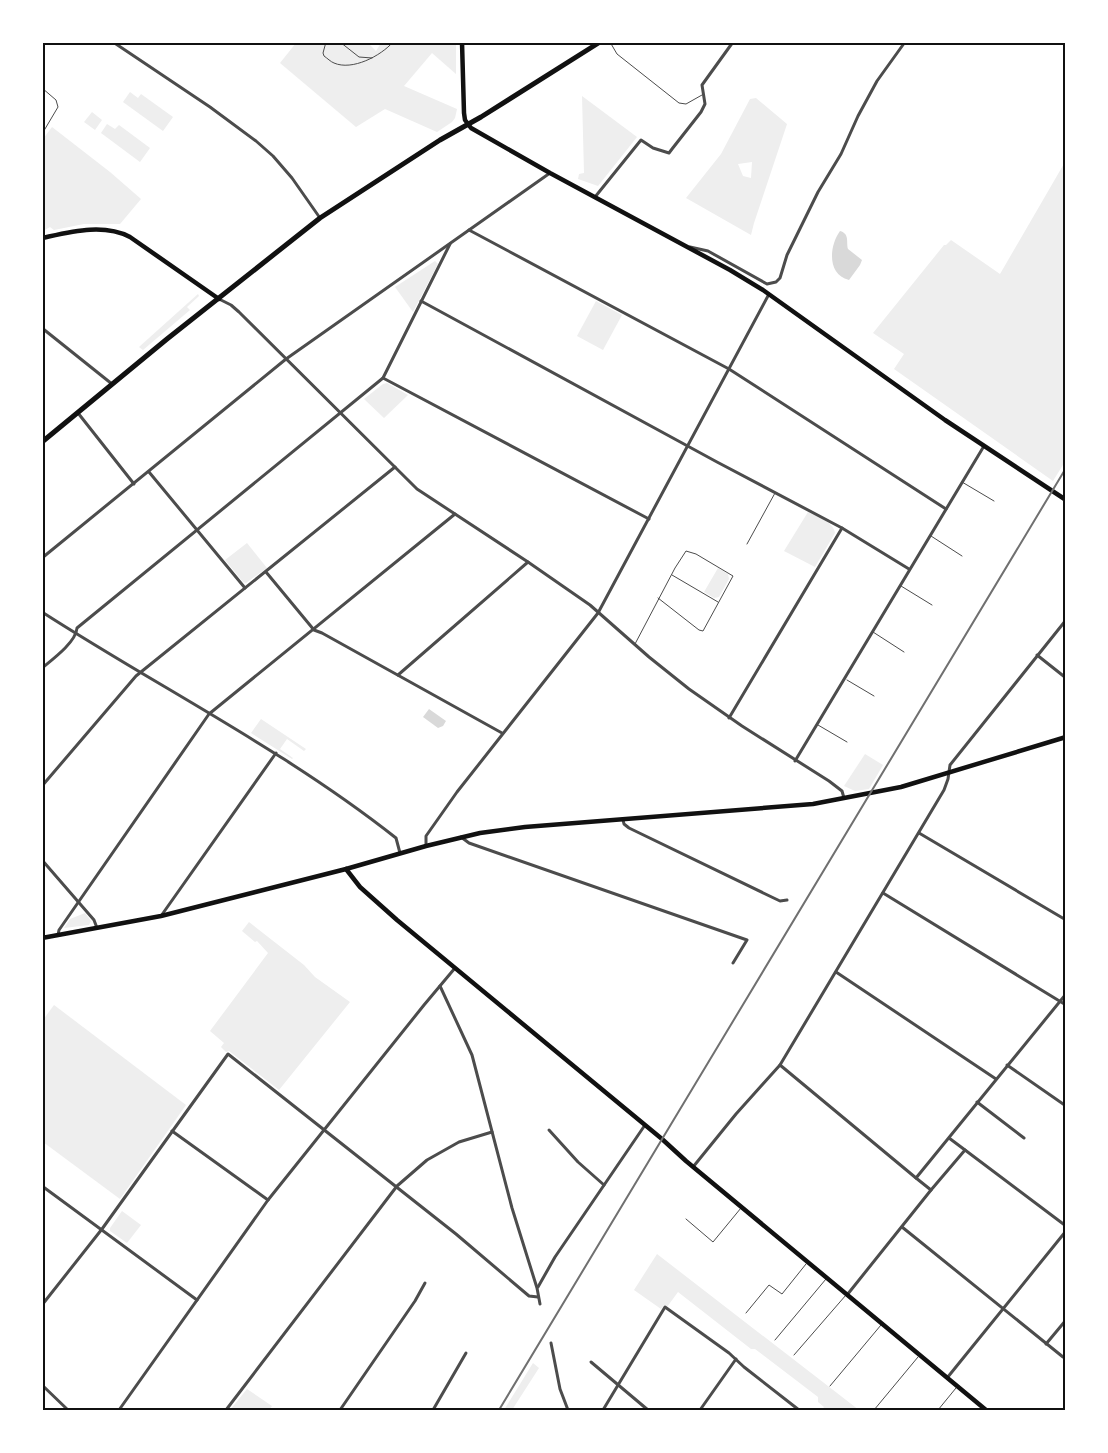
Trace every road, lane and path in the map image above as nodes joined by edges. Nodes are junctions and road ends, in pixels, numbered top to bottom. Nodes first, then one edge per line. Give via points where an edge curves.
1 (44, 42) edge
2 (113, 42) edge
3 (326, 42) edge
4 (340, 42) edge
5 (393, 42) edge
6 (462, 42) edge
7 (600, 42) edge
8 (610, 42) edge
9 (733, 42) edge
10 (905, 42) edge
11 (42, 46) edge
12 (373, 58) junction
13 (42, 88) edge
14 (703, 95) junction
15 (468, 124) junction
16 (42, 134) edge
17 (550, 173) junction
18 (595, 198) junction
19 (320, 218) junction
20 (469, 230) junction
21 (42, 238) edge
22 (451, 242) junction
23 (688, 247) junction
24 (769, 294) junction
25 (219, 299) junction
26 (421, 301) junction
27 (42, 328) edge
28 (286, 359) junction
29 (728, 369) junction
30 (383, 378) junction
31 (113, 385) junction
32 (78, 413) junction
33 (341, 414) junction
34 (42, 442) edge
35 (688, 446) junction
36 (984, 446) junction
37 (395, 467) junction
38 (149, 472) junction
39 (962, 482) junction
40 (134, 484) junction
41 (776, 492) junction
42 (1066, 500) edge
43 (994, 501) dead end
44 (946, 508) junction
45 (455, 514) junction
46 (649, 520) junction
47 (842, 528) junction
48 (196, 530) junction
49 (930, 535) junction
50 (747, 544) dead end
51 (962, 556) dead end
52 (42, 558) edge
53 (528, 562) junction
54 (909, 569) junction
55 (266, 572) junction
56 (671, 574) junction
57 (899, 586) junction
58 (245, 588) junction
59 (658, 598) junction
60 (719, 603) junction
61 (932, 605) dead end
62 (42, 612) edge
63 (598, 613) junction
64 (1066, 620) edge
65 (314, 630) junction
66 (873, 632) junction
67 (77, 634) junction
68 (634, 644) junction
69 (904, 652) dead end
70 (1037, 655) junction
71 (42, 668) edge
72 (141, 673) junction
73 (398, 675) junction
74 (844, 678) junction
75 (1066, 678) edge
76 (874, 696) dead end
77 (209, 714) junction
78 (729, 718) junction
79 (817, 725) junction
80 (502, 733) junction
81 (1065, 737) edge
82 (847, 742) dead end
83 (276, 753) junction
84 (795, 761) junction
85 (948, 772) junction
86 (42, 786) edge
87 (844, 799) junction
88 (623, 820) junction
89 (919, 833) junction
90 (461, 837) junction
91 (426, 846) junction
92 (400, 853) junction
93 (42, 860) edge
94 (346, 869) junction
95 (883, 893) junction
96 (786, 900) dead end
97 (78, 903) junction
98 (161, 916) junction
99 (1066, 920) edge
100 (98, 929) junction
101 (58, 936) junction
102 (42, 938) edge
103 (733, 963) dead end
104 (456, 968) junction
105 (836, 972) junction
106 (440, 986) junction
107 (1066, 994) edge
108 (1060, 1001) junction
109 (1066, 1005) edge
110 (780, 1065) junction
111 (1007, 1065) junction
112 (996, 1078) junction
113 (977, 1102) junction
114 (1066, 1106) edge
115 (645, 1125) junction
116 (324, 1129) junction
117 (549, 1130) dead end
118 (172, 1131) junction
119 (492, 1132) junction
120 (949, 1138) junction
121 (1024, 1138) dead end
122 (965, 1150) junction
123 (693, 1167) junction
124 (916, 1178) junction
125 (604, 1185) junction
126 (42, 1186) edge
127 (397, 1186) junction
128 (931, 1190) junction
129 (268, 1200) junction
130 (742, 1207) junction
131 (686, 1219) dead end
132 (1066, 1226) edge
133 (902, 1227) junction
134 (102, 1229) junction
135 (1066, 1230) edge
136 (808, 1263) junction
137 (826, 1278) junction
138 (424, 1283) dead end
139 (537, 1288) junction
140 (847, 1295) junction
141 (538, 1297) junction
142 (197, 1300) junction
143 (540, 1304) dead end
144 (42, 1305) edge
145 (1004, 1309) junction
146 (746, 1313) dead end
147 (1066, 1320) edge
148 (882, 1324) junction
149 (775, 1340) dead end
150 (550, 1343) dead end
151 (1046, 1344) junction
152 (466, 1353) dead end
153 (794, 1355) dead end
154 (920, 1356) junction
155 (1063, 1357) dead end
156 (736, 1359) junction
157 (591, 1362) dead end
158 (947, 1378) junction
159 (42, 1385) edge
160 (619, 1386) junction
161 (830, 1386) dead end
162 (957, 1386) junction
163 (68, 1410) edge
164 (119, 1410) edge
165 (226, 1410) edge
166 (340, 1410) edge
167 (432, 1410) edge
168 (568, 1410) edge
169 (603, 1410) edge
170 (648, 1410) edge
171 (700, 1410) edge
172 (799, 1410) edge
173 (874, 1410) edge
174 (938, 1410) edge
175 (986, 1410) edge

1 - 11 lane
2 - 19 street via 256,140 292,178
3 - 12 lane via 324,56 334,63 346,64
4 - 12 lane via 359,57
5 - 12 lane
6 - 15 main road via 464,113
7 - 15 main road
8 - 14 lane via 617,54 679,102 686,104
9 - 14 street via 703,82
10 - 23 street via 877,81 818,192 776,282 767,284 708,251
13 - 16 lane via 56,100 58,107
14 - 18 street via 705,104 701,112 668,153 641,140
15 - 17 main road
15 - 19 main road
17 - 18 main road
17 - 20 street
18 - 23 main road
19 - 25 main road
20 - 22 street
20 - 29 street
21 - 25 main road via 78,231 116,231 130,236
22 - 26 street
22 - 28 street
23 - 24 main road
24 - 29 street
24 - 36 main road
25 - 28 street via 231,305
25 - 31 main road
26 - 30 street
26 - 35 street
27 - 31 street
28 - 33 street
28 - 38 street
29 - 35 street
29 - 44 street
30 - 33 street
30 - 46 street
31 - 32 main road
32 - 34 main road
32 - 40 street
33 - 37 street
33 - 48 street
35 - 41 street
35 - 46 street
36 - 39 street
36 - 42 main road
37 - 45 street via 417,489
37 - 55 street
38 - 40 street
38 - 48 street
39 - 43 lane
39 - 44 street
40 - 52 street
41 - 47 street
41 - 50 lane
44 - 49 street
45 - 53 street
45 - 65 street
46 - 63 street
47 - 54 street
47 - 78 street
48 - 58 street
48 - 67 street via 77,628
49 - 51 lane
49 - 54 street
53 - 63 street
53 - 73 street
54 - 57 street
55 - 58 street
55 - 65 street
56 - 59 lane
56 - 60 lane
56 - 60 lane via 688,551 733,576
57 - 61 lane
57 - 66 street
58 - 72 street
59 - 60 lane via 703,631
59 - 68 lane
62 - 67 street
63 - 68 street
63 - 80 street
64 - 70 street
65 - 73 street
65 - 77 street
66 - 69 lane
66 - 74 street
67 - 71 street via 58,656
67 - 72 street
68 - 78 street
70 - 75 street
70 - 85 street via 950,765
72 - 77 street
72 - 86 street
73 - 80 street
74 - 76 lane
74 - 79 street
77 - 83 street
77 - 97 street
78 - 84 street
79 - 82 lane
79 - 84 street
80 - 91 street via 426,836
81 - 85 main road
83 - 92 street via 396,838
83 - 98 street
84 - 87 street via 843,792
85 - 87 main road via 901,787
85 - 89 street via 944,790
87 - 88 main road
88 - 90 main road via 524,826
88 - 96 street via 629,828 780,901
89 - 95 street
89 - 99 street
90 - 91 main road
90 - 103 street via 476,846 747,940
91 - 92 main road
92 - 94 main road
93 - 97 street
94 - 98 main road
94 - 104 main road via 360,887
95 - 105 street
95 - 108 street
97 - 100 street
97 - 101 street
98 - 100 main road
100 - 101 main road
101 - 102 main road
104 - 106 street
104 - 115 main road
105 - 110 street
105 - 112 street
106 - 116 street
106 - 119 street via 472,1055
107 - 108 street
108 - 109 street
108 - 111 street
110 - 123 street
110 - 124 street
111 - 112 street
111 - 114 street
112 - 113 street
113 - 120 street
113 - 121 street
115 - 123 main road
115 - 125 street
116 - 118 street via 228,1054
116 - 127 street
116 - 129 street
117 - 125 street
118 - 129 street
118 - 134 street
119 - 127 street via 459,1142 427,1160
119 - 139 street
120 - 122 street
120 - 124 street
122 - 128 street
122 - 132 street
123 - 130 main road
124 - 128 street
125 - 139 street
126 - 134 street
127 - 141 street via 529,1296
127 - 165 street
128 - 133 street
129 - 142 street
130 - 131 lane via 713,1242
130 - 136 main road
133 - 140 street
133 - 145 street
134 - 142 street
134 - 144 street
135 - 145 street
136 - 137 main road
136 - 146 lane via 782,1294 769,1285
137 - 140 main road
137 - 149 lane
138 - 166 street
139 - 141 street
140 - 148 main road
140 - 153 lane
141 - 143 street
142 - 164 street
145 - 151 street
145 - 158 street
147 - 151 street
148 - 154 main road
148 - 161 lane
150 - 168 street
151 - 155 street
152 - 167 street
154 - 158 main road
154 - 173 lane
156 - 160 street via 665,1307
156 - 171 street
156 - 172 street
157 - 160 street
158 - 162 main road
159 - 163 street
160 - 169 street
160 - 170 street
162 - 174 lane
162 - 175 main road

